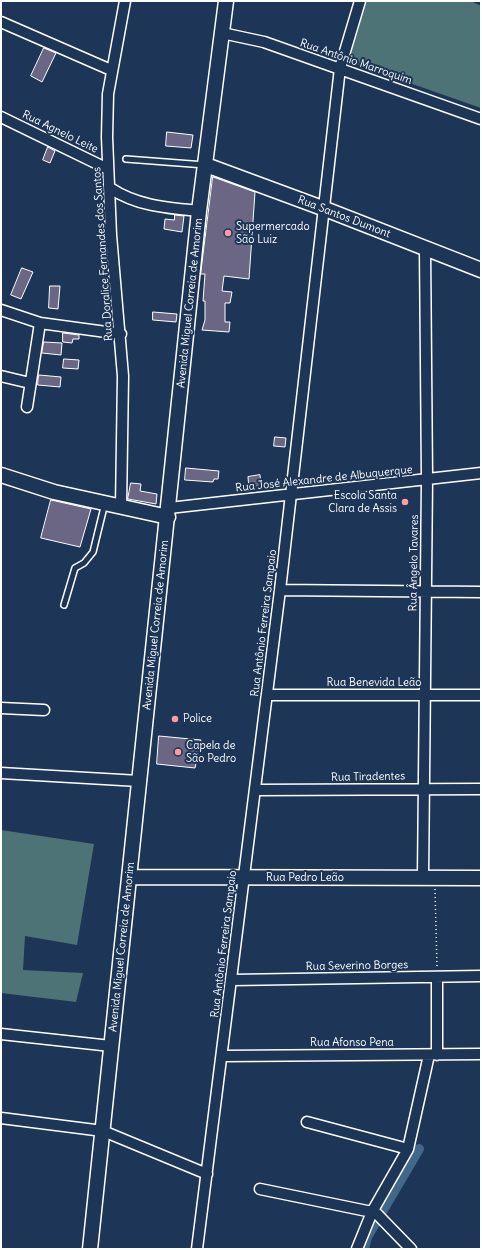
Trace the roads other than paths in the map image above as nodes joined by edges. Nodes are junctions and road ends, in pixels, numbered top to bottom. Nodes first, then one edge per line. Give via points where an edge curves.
1 (125, 1) edge
2 (226, 1) edge
3 (360, 1) edge
4 (1, 22) edge
5 (222, 33) junction
6 (340, 68) junction
7 (111, 70) junction
8 (1, 117) edge
9 (481, 119) edge
10 (126, 159) dead end
11 (206, 165) junction
12 (108, 169) junction
13 (110, 188) junction
14 (325, 209) junction
15 (200, 211) junction
16 (425, 248) junction
17 (481, 270) edge
18 (1, 310) edge
19 (40, 324) junction
20 (121, 334) junction
21 (1, 376) edge
22 (30, 383) junction
23 (28, 407) dead end
24 (481, 473) edge
25 (1, 475) edge
26 (427, 479) junction
27 (291, 494) junction
28 (105, 503) junction
29 (121, 507) junction
30 (168, 512) junction
31 (280, 590) junction
32 (425, 592) junction
33 (481, 592) edge
34 (64, 605) dead end
35 (266, 695) junction
36 (426, 696) junction
37 (481, 696) edge
38 (1, 708) edge
39 (44, 710) dead end
40 (1, 773) edge
41 (139, 781) junction
42 (425, 788) junction
43 (481, 789) edge
44 (255, 790) junction
45 (129, 877) junction
46 (244, 878) junction
47 (429, 878) junction
48 (481, 878) edge
49 (481, 976) edge
50 (437, 977) junction
51 (232, 980) junction
52 (1, 1034) edge
53 (111, 1046) junction
54 (481, 1054) edge
55 (433, 1055) junction
56 (223, 1056) junction
57 (1, 1118) edge
58 (307, 1122) dead end
59 (103, 1131) junction
60 (408, 1149) junction
61 (207, 1174) junction
62 (260, 1190) dead end
63 (378, 1216) junction
64 (90, 1249) edge
65 (197, 1249) edge
66 (357, 1249) edge
67 (410, 1249) edge

1 - 7 street, Rua Doralice Fernandes dos Santos
2 - 5 street, Avenida Miguel Correia de Amorim
3 - 6 street, Rua Antônio Ferreira Sampaio
4 - 7 street
5 - 6 street, Rua Antônio Marroquim via 264,42
5 - 11 street, Avenida Miguel Correia de Amorim
6 - 9 street, Rua Antônio Marroquim
6 - 14 street, Rua Antônio Ferreira Sampaio
7 - 12 street, Rua Doralice Fernandes dos Santos via 106,137
8 - 12 street, Rua Agnelo Leite
10 - 11 lane
11 - 14 street, Rua Santos Dumont
11 - 15 street, Avenida Miguel Correia de Amorim
12 - 13 street, Rua Doralice Fernandes dos Santos
13 - 15 street via 122,196 152,206
13 - 20 street, Rua Doralice Fernandes dos Santos via 111,236
14 - 16 street, Rua Santos Dumont
14 - 27 street, Rua Antônio Ferreira Sampaio
15 - 30 street, Avenida Miguel Correia de Amorim
16 - 17 street, Rua Santos Dumont
16 - 26 street, Rua Ângelo Tavares
18 - 19 street
19 - 20 street
19 - 22 street
20 - 29 street, Rua Doralice Fernandes dos Santos via 124,376
21 - 22 street
22 - 23 street
24 - 26 street, Rua José Alexandre de Albuquerque
25 - 28 street via 54,492
26 - 27 street, Rua José Alexandre de Albuquerque
26 - 32 street, Rua Ângelo Tavares
27 - 30 street, Rua José Alexandre de Albuquerque
27 - 31 street, Rua Antônio Ferreira Sampaio
28 - 29 street
28 - 34 lane via 92,552 84,563 75,568
29 - 30 street
30 - 41 street, Avenida Miguel Correia de Amorim
31 - 32 street
31 - 35 street, Rua Antônio Ferreira Sampaio
32 - 33 street
32 - 36 street, Rua Ângelo Tavares
35 - 36 street, Rua Benevida Leão
35 - 44 street, Rua Antônio Ferreira Sampaio
36 - 37 street, Rua Benevida Leão
36 - 42 street, Rua Ângelo Tavares
38 - 39 street
40 - 41 street
41 - 45 street, Avenida Miguel Correia de Amorim
42 - 43 street, Rua Tiradentes
42 - 44 street, Rua Tiradentes
42 - 47 street, Rua Ângelo Tavares
44 - 46 street, Rua Antônio Ferreira Sampaio
45 - 46 street, Rua Pedro Leão
45 - 53 street, Avenida Miguel Correia de Amorim
46 - 47 street, Rua Pedro Leão
46 - 51 street, Rua Antônio Ferreira Sampaio
47 - 48 street, Rua Pedro Leão
49 - 50 street, Rua Severino Borges
50 - 51 street, Rua Severino Borges
50 - 55 street
51 - 56 street, Rua Antônio Ferreira Sampaio
52 - 53 street
53 - 59 street, Avenida Miguel Correia de Amorim
54 - 55 street, Rua Afonso Pena
55 - 56 street, Rua Afonso Pena
55 - 60 street
56 - 61 street, Rua Antônio Ferreira Sampaio
57 - 59 street
58 - 60 street
59 - 61 street
59 - 64 street, Avenida Miguel Correia de Amorim
60 - 63 street
61 - 65 street, Rua Antônio Ferreira Sampaio
62 - 63 street
63 - 66 street
63 - 67 street

